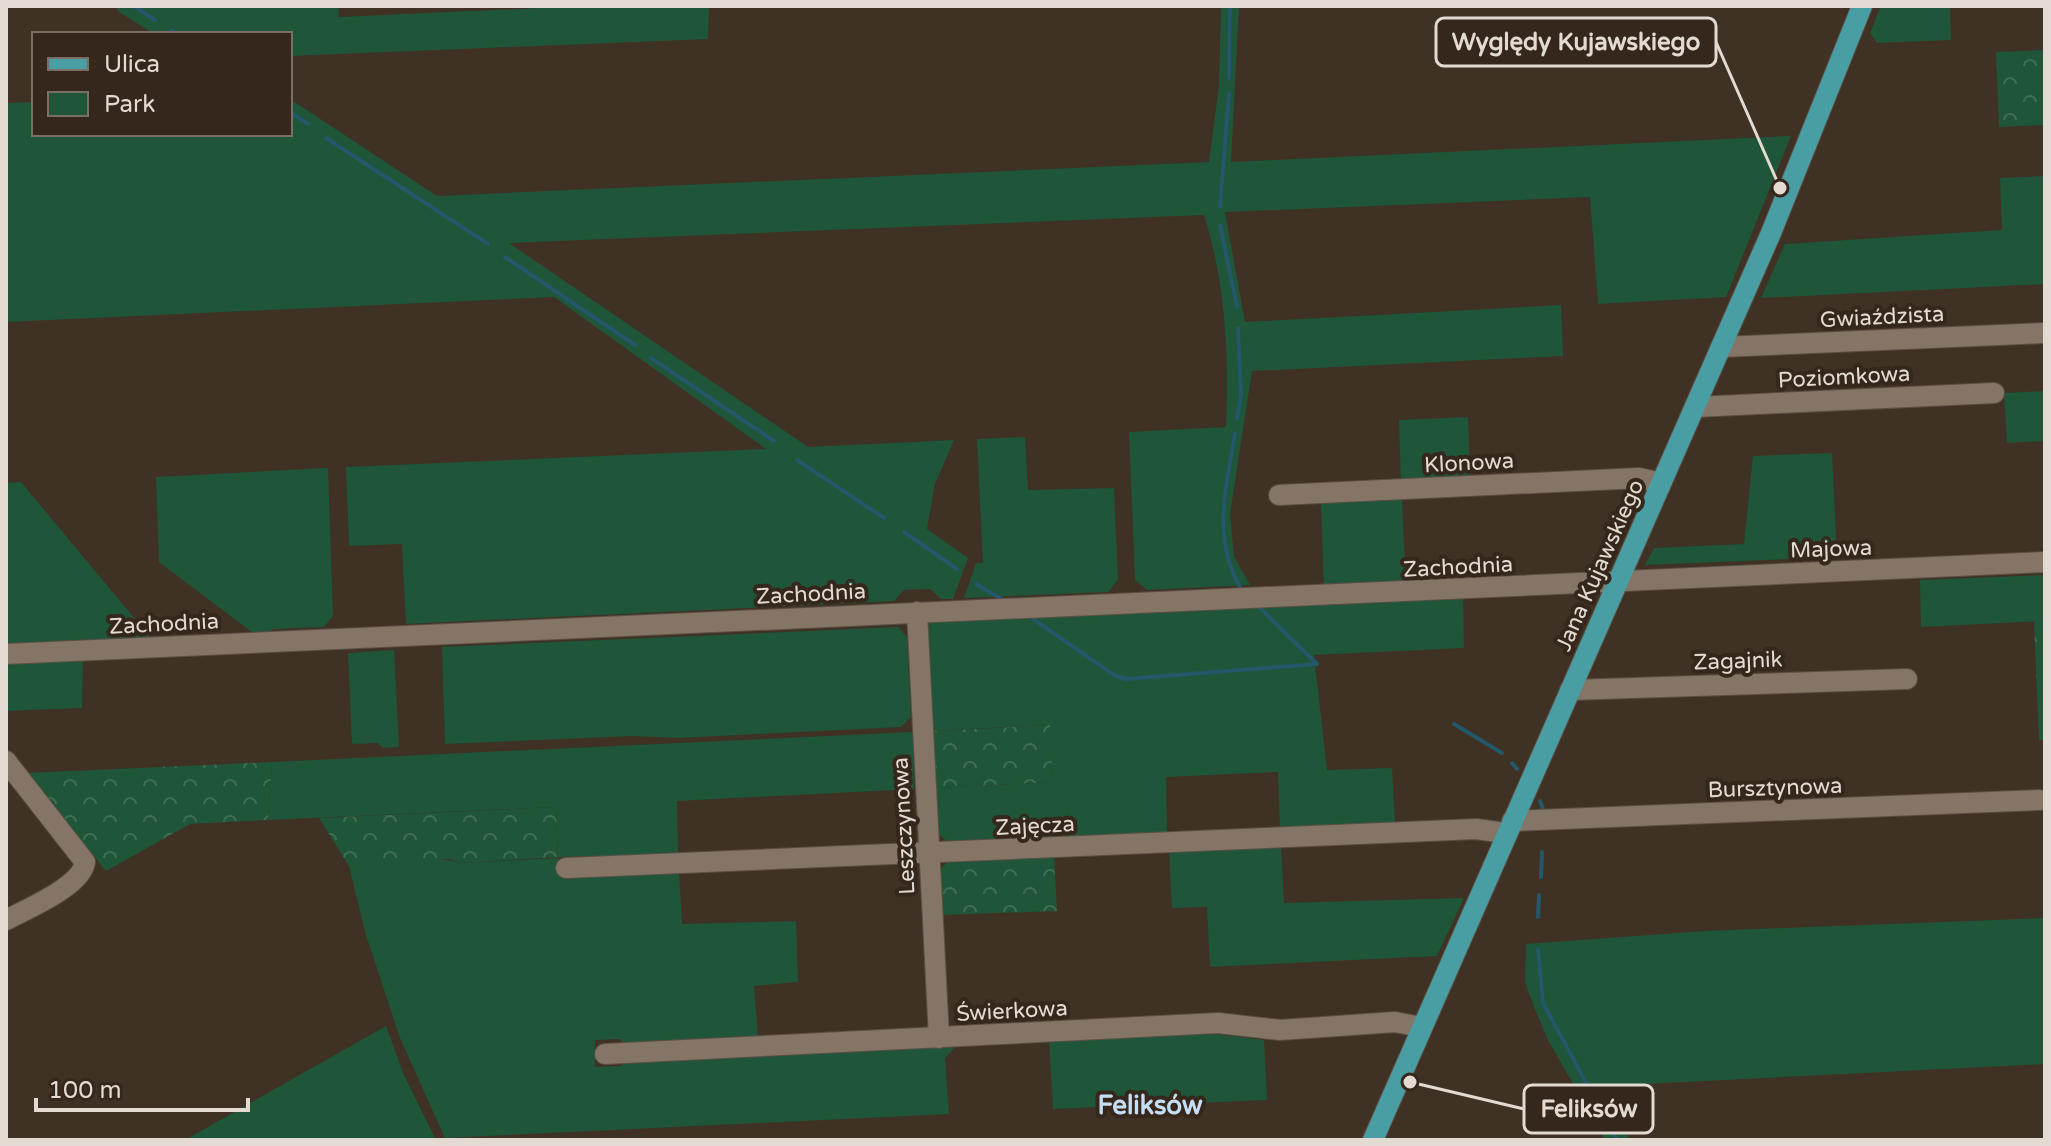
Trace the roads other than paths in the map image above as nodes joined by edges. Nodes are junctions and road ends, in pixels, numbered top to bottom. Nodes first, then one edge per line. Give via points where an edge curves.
1 (1862, 6) edge
2 (2045, 333) edge
3 (1721, 347) junction
4 (1994, 393) dead end
5 (1695, 407) junction
6 (1661, 483) junction
7 (1279, 495) dead end
8 (2045, 562) edge
9 (1618, 582) junction
10 (917, 612) junction
11 (6, 654) edge
12 (1907, 679) dead end
13 (1570, 690) junction
14 (6, 761) edge
15 (2040, 800) dead end
16 (1509, 827) junction
17 (928, 854) junction
18 (566, 868) dead end
19 (6, 920) edge
20 (1421, 1027) junction
21 (939, 1038) junction
22 (605, 1054) dead end
23 (1373, 1140) edge

1 - 3 main road, Jana Kujawskiego
2 - 3 street, Gwiaździsta
3 - 5 main road, Jana Kujawskiego
4 - 5 street, Poziomkowa
5 - 6 main road, Jana Kujawskiego
6 - 7 street, Klonowa via 1639,478
6 - 9 main road, Jana Kujawskiego
8 - 9 street, Majowa
9 - 10 street, Zachodnia
9 - 13 main road, Jana Kujawskiego
10 - 11 street, Zachodnia
10 - 17 street, Leszczynowa
12 - 13 street, Zagajnik
13 - 16 main road, Jana Kujawskiego
14 - 19 street via 85,862 71,884
15 - 16 street, Bursztynowa
16 - 17 street, Zajęcza
16 - 20 main road, Jana Kujawskiego
17 - 18 street, Zajęcza
17 - 21 street, Leszczynowa
20 - 21 street, Świerkowa via 1395,1022 1280,1030 1218,1023
20 - 23 main road, Jana Kujawskiego
21 - 22 street, Świerkowa

